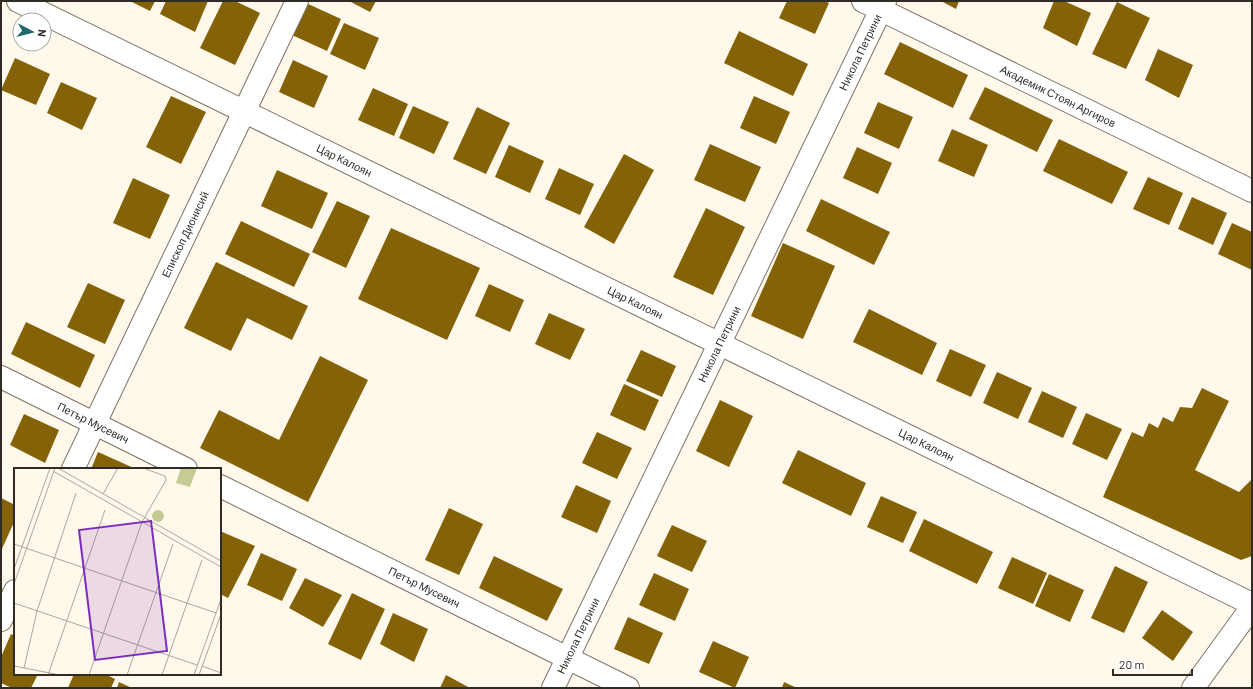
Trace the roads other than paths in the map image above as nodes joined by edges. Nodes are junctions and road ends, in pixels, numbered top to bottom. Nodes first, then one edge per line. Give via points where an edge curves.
1 (18, 1) edge
2 (297, 1) edge
3 (877, 4) edge
4 (244, 112) junction
5 (1252, 191) edge
6 (719, 344) junction
7 (1, 378) edge
8 (95, 424) junction
9 (74, 468) edge
10 (184, 468) edge
11 (221, 486) edge
12 (14, 593) edge
13 (1252, 604) edge
14 (1252, 608) edge
15 (1, 620) edge
16 (568, 658) junction
17 (553, 688) edge
18 (628, 688) edge
19 (1193, 688) edge

1 - 4 street, Цар Калоян
2 - 4 street, Епископ Дионисий
3 - 5 street, Академик Стоян Аргиров
3 - 6 street, Никола Петрини
4 - 6 street, Цар Калоян
4 - 8 street, Епископ Дионисий
6 - 13 street, Цар Калоян
6 - 16 street, Никола Петрини
7 - 8 street, Петър Мусевич
8 - 9 street, Епископ Дионисий
8 - 10 street, Петър Мусевич
11 - 16 street, Петър Мусевич
12 - 15 street
14 - 19 street
16 - 17 street, Никола Петрини
16 - 18 street, Петър Мусевич

